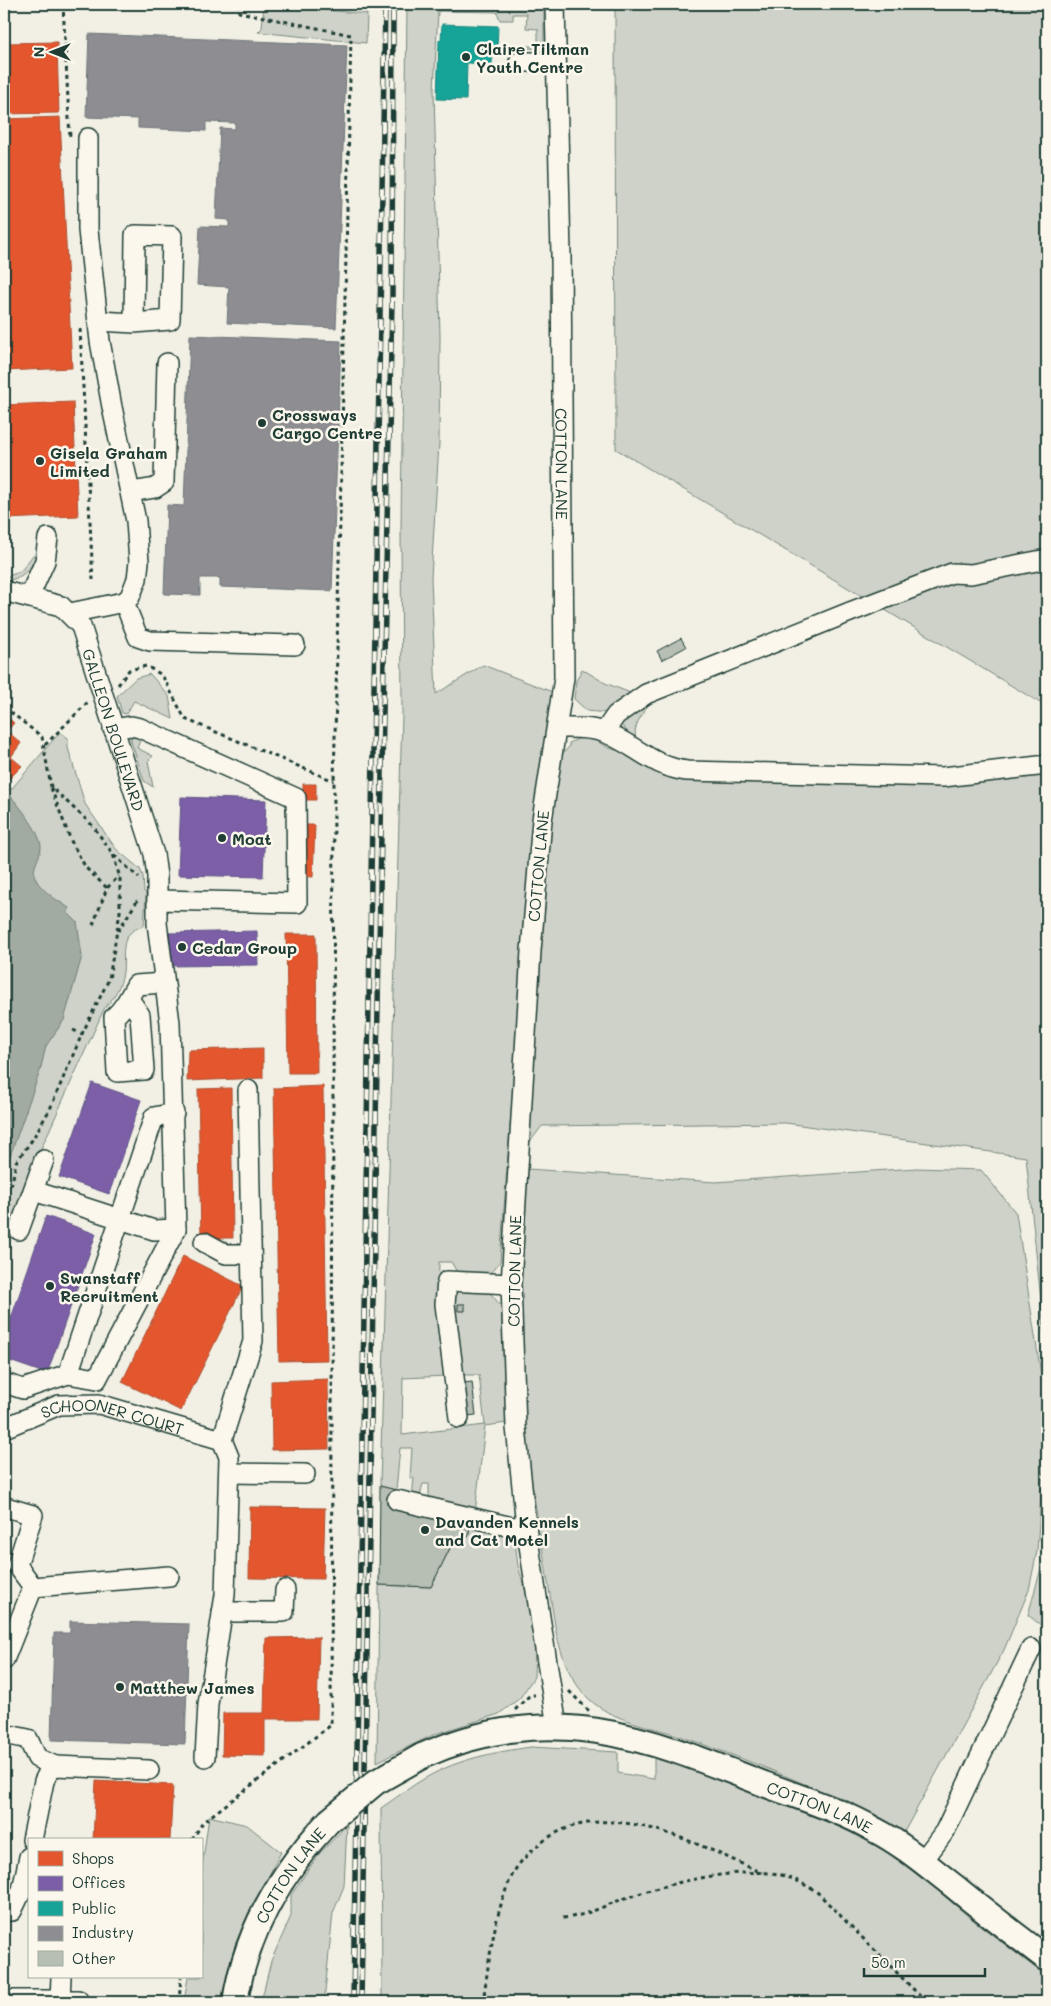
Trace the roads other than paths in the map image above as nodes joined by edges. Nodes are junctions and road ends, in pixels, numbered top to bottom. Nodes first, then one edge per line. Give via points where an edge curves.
1 (555, 4) edge
2 (519, 62) dead end
3 (556, 62) junction
4 (88, 138) dead end
5 (99, 321) junction
6 (134, 323) junction
7 (167, 362) dead end
8 (131, 492) junction
9 (48, 538) dead end
10 (1047, 559) edge
11 (4, 593) edge
12 (29, 597) junction
13 (124, 602) junction
14 (70, 613) junction
15 (295, 645) dead end
16 (557, 728) junction
17 (113, 729) junction
18 (604, 732) junction
19 (1047, 765) edge
20 (158, 900) junction
21 (163, 983) junction
22 (128, 999) dead end
23 (248, 1090) dead end
24 (174, 1113) junction
25 (44, 1160) dead end
26 (34, 1191) junction
27 (119, 1218) junction
28 (176, 1229) junction
29 (19, 1230) dead end
30 (204, 1242) dead end
31 (251, 1254) junction
32 (511, 1284) junction
33 (68, 1374) junction
34 (4, 1383) edge
35 (458, 1418) dead end
36 (4, 1428) edge
37 (222, 1440) junction
38 (228, 1474) junction
39 (305, 1474) dead end
40 (397, 1500) dead end
41 (6, 1507) dead end
42 (526, 1526) junction
43 (169, 1576) dead end
44 (33, 1588) junction
45 (285, 1590) dead end
46 (222, 1612) junction
47 (1031, 1649) dead end
48 (4, 1658) edge
49 (557, 1727) junction
50 (4, 1734) edge
51 (205, 1757) dead end
52 (55, 1766) junction
53 (149, 1770) dead end
54 (32, 1838) edge
55 (28, 1861) edge
56 (922, 1862) junction
57 (4, 1911) edge
58 (1047, 1959) edge
59 (61, 1978) edge
60 (4, 2000) edge
61 (235, 2002) edge

1 - 3 street, COTTON LANE
2 - 3 street
3 - 16 street, COTTON LANE via 561,254 564,678
4 - 5 street via 88,230
5 - 6 street
5 - 8 street via 112,407
6 - 6 street via 135,235 172,236 170,320
7 - 8 street via 164,482 155,488
8 - 13 street via 137,579 130,597
9 - 12 street via 45,561
10 - 18 street via 971,574 952,573 850,612 646,694 616,715
11 - 12 street, GALLEON BOULEVARD
12 - 14 street, GALLEON BOULEVARD via 48,601
13 - 14 street
13 - 15 street via 138,637 150,641
14 - 17 street, GALLEON BOULEVARD via 81,626
16 - 18 street
16 - 32 street, COTTON LANE via 546,790 532,932
17 - 20 street, GALLEON BOULEVARD via 154,854
17 - 20 street via 140,728 296,798 297,903
18 - 19 street via 661,766 687,771 943,777
20 - 21 street, GALLEON BOULEVARD
21 - 22 street via 136,986
21 - 24 street, GALLEON BOULEVARD via 170,1023
23 - 31 street
24 - 27 street via 154,1117
24 - 28 street, GALLEON BOULEVARD
25 - 26 street
26 - 27 street
26 - 29 street
27 - 28 street via 154,1230
27 - 33 street
28 - 33 street via 97,1379
30 - 31 street via 226,1254
31 - 37 street via 253,1341
32 - 35 street via 447,1282 445,1304
32 - 42 street, COTTON LANE via 516,1427
33 - 34 street via 23,1389
36 - 37 street, SCHOONER COURT via 59,1405 98,1404
37 - 38 street via 229,1457
38 - 39 street
38 - 46 street
40 - 42 street via 512,1527
41 - 44 street via 33,1515 17,1565
42 - 49 street, COTTON LANE
43 - 44 street
44 - 48 street
45 - 46 street via 284,1612
46 - 51 street via 208,1704
47 - 56 street via 945,1831
49 - 56 main road, COTTON LANE via 614,1733 680,1752 849,1817 875,1829
49 - 61 main road, COTTON LANE, bridge via 479,1736 422,1756 368,1787 329,1821 298,1856 273,1893 248,1950
50 - 52 street via 28,1739 38,1758
52 - 53 street
52 - 54 street via 44,1781
55 - 57 street via 18,1901 12,1911
56 - 58 main road, COTTON LANE
59 - 60 street via 69,2000

